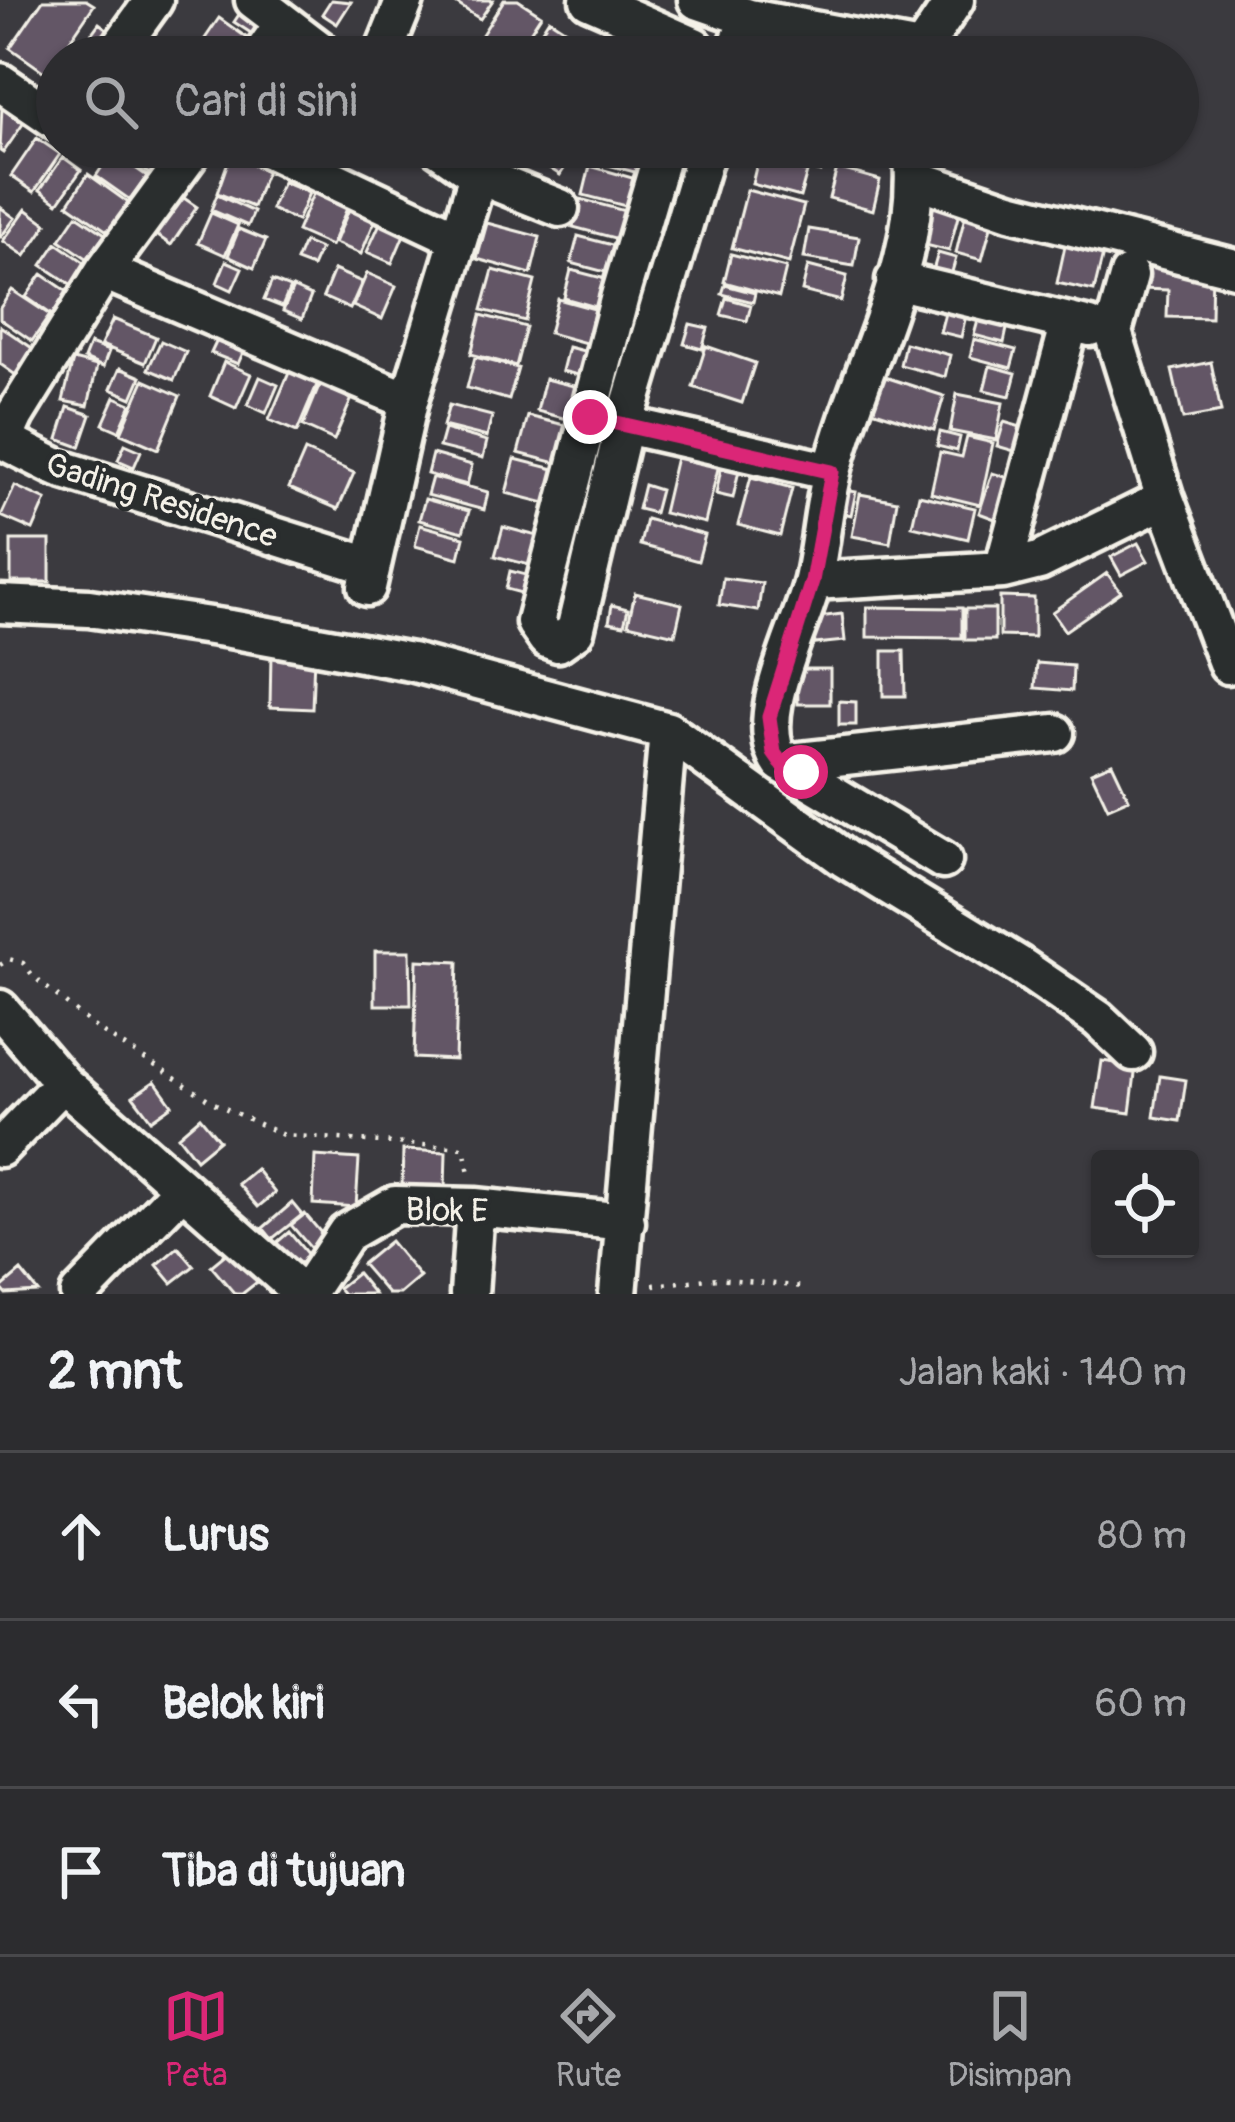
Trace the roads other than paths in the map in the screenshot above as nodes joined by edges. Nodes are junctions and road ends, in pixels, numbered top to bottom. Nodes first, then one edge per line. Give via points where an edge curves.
1 (154, 0) edge
2 (254, 0) edge
3 (405, 0) edge
4 (589, 0) edge
5 (956, 0) edge
6 (704, 3) edge
7 (748, 18) junction
8 (284, 23) junction
9 (128, 36) edge
10 (275, 36) edge
11 (301, 36) edge
12 (390, 36) edge
13 (671, 36) edge
14 (709, 36) edge
15 (730, 36) edge
16 (835, 36) edge
17 (930, 36) edge
18 (0, 82) edge
19 (36, 107) edge
20 (180, 168) edge
21 (310, 168) edge
22 (467, 168) edge
23 (658, 168) edge
24 (699, 168) edge
25 (913, 168) edge
26 (924, 168) edge
27 (478, 176) junction
28 (560, 208) dead end
29 (458, 238) junction
30 (1235, 268) edge
31 (104, 271) junction
32 (1129, 275) dead end
33 (895, 280) junction
34 (1070, 322) junction
35 (1113, 332) junction
36 (409, 400) junction
37 (607, 421) junction
38 (832, 472) junction
39 (1165, 499) junction
40 (1003, 570) junction
41 (812, 581) junction
42 (0, 604) edge
43 (1228, 665) dead end
44 (668, 731) junction
45 (1055, 733) dead end
46 (781, 763) junction
47 (943, 860) dead end
48 (0, 1009) edge
49 (1132, 1052) dead end
50 (63, 1083) junction
51 (0, 1148) edge
52 (181, 1190) junction
53 (475, 1207) junction
54 (626, 1222) junction
55 (618, 1286) edge
56 (79, 1294) edge
57 (304, 1294) edge
58 (469, 1294) edge

1 - 9 street
2 - 8 street
3 - 12 street
4 - 13 street
5 - 17 street
6 - 7 street
6 - 14 street
7 - 15 street
7 - 16 street
8 - 10 street
8 - 11 street
18 - 19 street
20 - 31 street, Gading Residence
21 - 29 street
22 - 27 street
23 - 37 street via 620,296
24 - 37 street
25 - 33 street
26 - 30 street via 1010,211
27 - 28 street
27 - 29 street, Gading Residence
29 - 36 street, Gading Residence
31 - 36 street
31 - 36 street, Gading Residence via 9,428 10,444 58,468 368,577
32 - 35 street
33 - 34 street
33 - 38 street
34 - 35 street
34 - 40 street
35 - 39 street
37 - 37 street via 575,631 558,643 535,622
37 - 38 street
38 - 41 street
39 - 40 street via 1039,561
39 - 43 street
40 - 41 street
41 - 46 street via 769,717
42 - 44 street via 112,612 411,662
44 - 49 street via 845,859 1078,1006
44 - 54 street
45 - 46 street
46 - 47 street
48 - 50 street
50 - 51 street
50 - 52 street
52 - 56 street
52 - 57 street
53 - 54 street, Blok E
53 - 57 street, Blok E via 395,1205 346,1233
53 - 58 street
54 - 55 street

